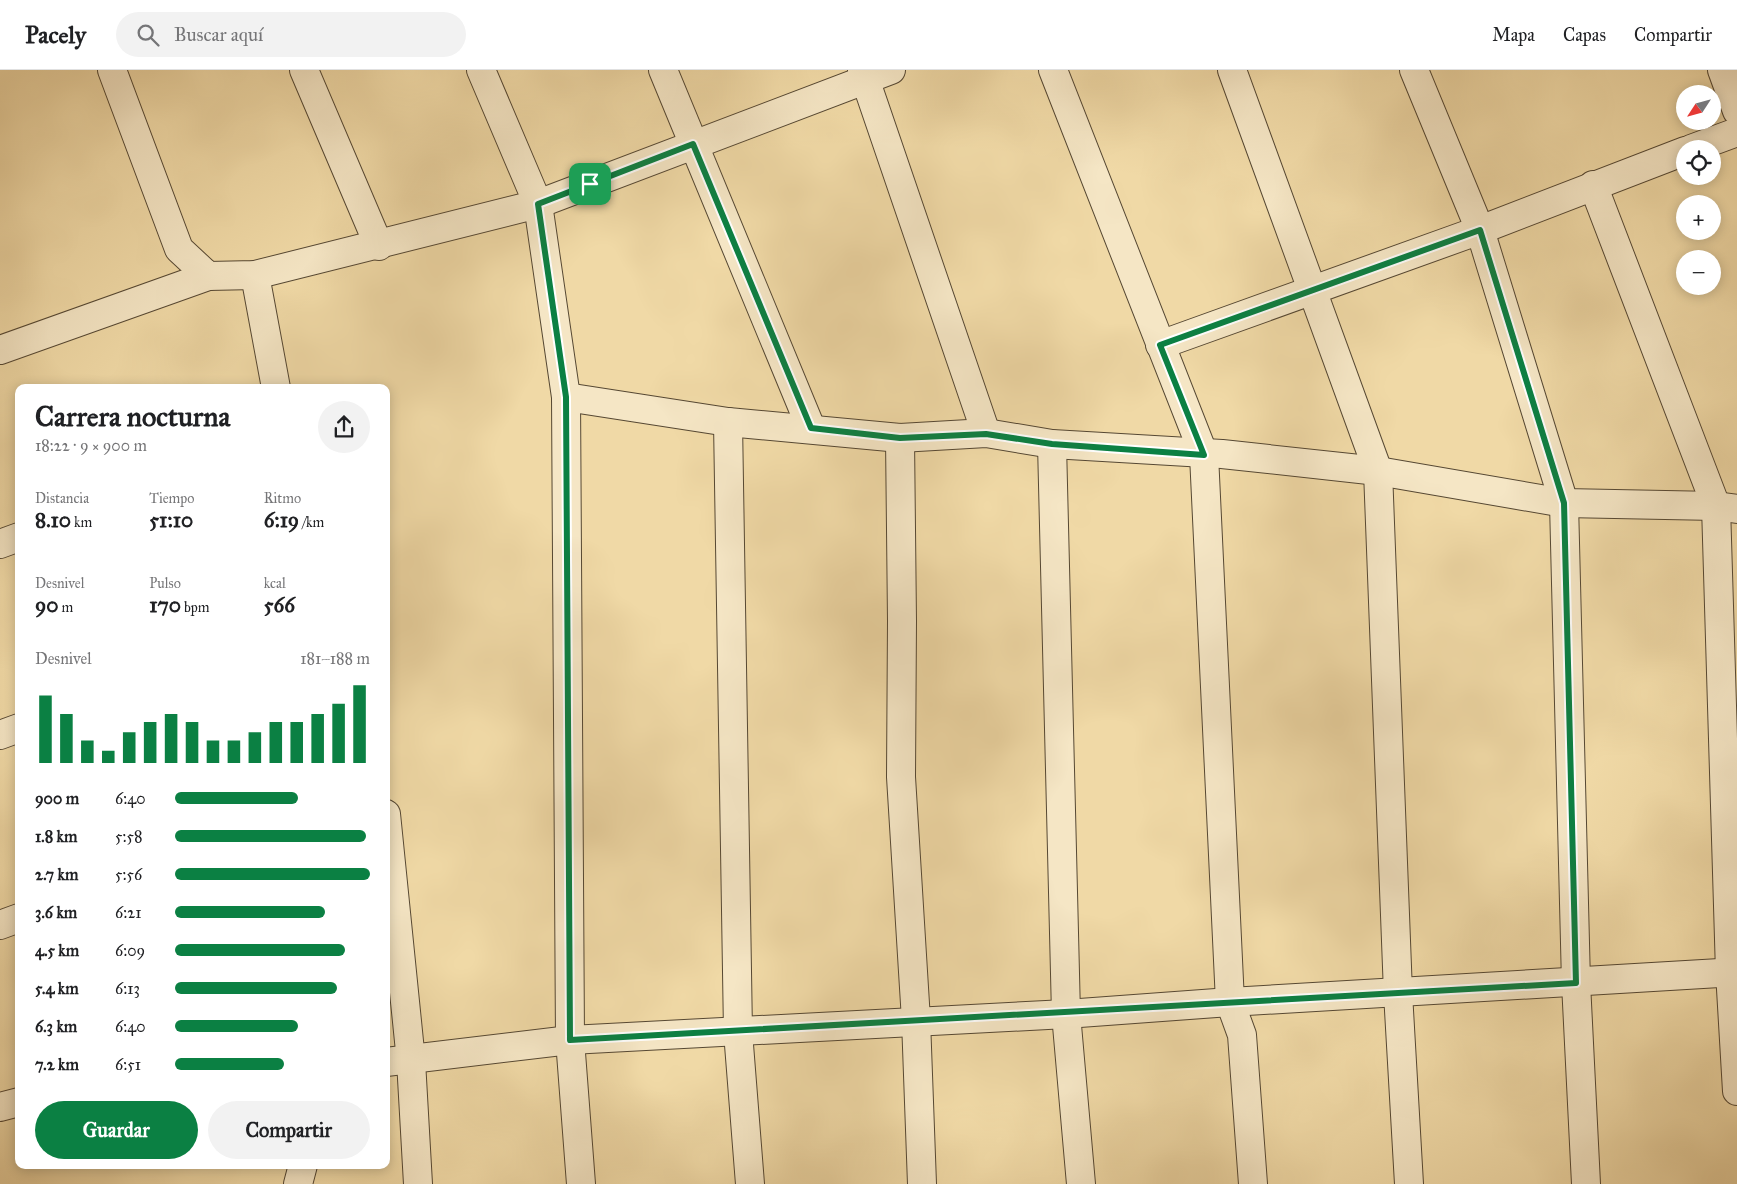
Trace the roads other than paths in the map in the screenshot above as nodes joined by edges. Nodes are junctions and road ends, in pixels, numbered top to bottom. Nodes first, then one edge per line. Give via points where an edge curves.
1 (112, 70) edge
2 (304, 70) edge
3 (481, 70) edge
4 (663, 70) edge
5 (892, 70) edge
6 (1053, 70) edge
7 (1232, 70) edge
8 (1414, 70) edge
9 (1722, 70) edge
10 (864, 74) edge
11 (1737, 111) edge
12 (1737, 132) edge
13 (1715, 140) edge
14 (693, 144) junction
15 (1676, 154) edge
16 (1593, 184) junction
17 (538, 204) junction
18 (1480, 230) junction
19 (380, 246) junction
20 (208, 276) junction
21 (255, 276) junction
22 (1312, 290) junction
23 (1160, 345) junction
24 (0, 350) edge
25 (275, 384) edge
26 (566, 397) junction
27 (728, 422) junction
28 (811, 428) junction
29 (986, 434) junction
30 (900, 438) junction
31 (1052, 444) junction
32 (1204, 455) junction
33 (1378, 471) junction
34 (1564, 503) junction
35 (1726, 508) edge
36 (15, 538) edge
37 (0, 544) edge
38 (15, 729) edge
39 (0, 735) edge
40 (390, 890) edge
41 (15, 919) edge
42 (0, 925) edge
43 (1734, 972) edge
44 (1576, 983) junction
45 (1398, 993) junction
46 (1230, 1002) junction
47 (1066, 1014) junction
48 (916, 1020) junction
49 (738, 1032) junction
50 (570, 1040) junction
51 (399, 1061) edge
52 (1737, 1091) edge
53 (15, 1103) edge
54 (0, 1107) edge
55 (302, 1169) edge
56 (298, 1184) edge
57 (418, 1184) edge
58 (581, 1184) edge
59 (750, 1184) edge
60 (922, 1184) edge
61 (1080, 1184) edge
62 (1253, 1184) edge
63 (1409, 1184) edge
64 (1586, 1184) edge

1 - 20 street via 179,248
2 - 19 street
3 - 17 street
4 - 14 street
5 - 10 street
6 - 23 street
7 - 22 street
8 - 18 street
9 - 11 street
10 - 14 street
10 - 29 street
12 - 13 street
14 - 17 street
14 - 28 street
15 - 16 street
16 - 18 street
16 - 35 street
17 - 19 street
17 - 26 street
18 - 22 street
18 - 34 street
19 - 21 street
20 - 21 street
20 - 24 street
21 - 25 street
22 - 23 street
22 - 33 street
23 - 32 street
26 - 27 street
26 - 50 street
27 - 28 street
27 - 49 street
28 - 30 street
29 - 30 street
29 - 31 street
30 - 48 street via 901,777
31 - 32 street
31 - 47 street
32 - 33 street via 1222,454
32 - 46 street
33 - 34 street
33 - 45 street
34 - 35 street
34 - 44 street
35 - 43 street
36 - 37 street
38 - 39 street
40 - 51 street
41 - 42 street
43 - 44 street
43 - 52 street
44 - 45 street
44 - 64 street
45 - 46 street
45 - 63 street
46 - 47 street
46 - 62 street via 1242,1035
47 - 48 street
47 - 61 street
48 - 49 street
48 - 60 street
49 - 50 street
49 - 59 street
50 - 51 street
50 - 58 street
51 - 57 street
53 - 54 street
55 - 56 street

